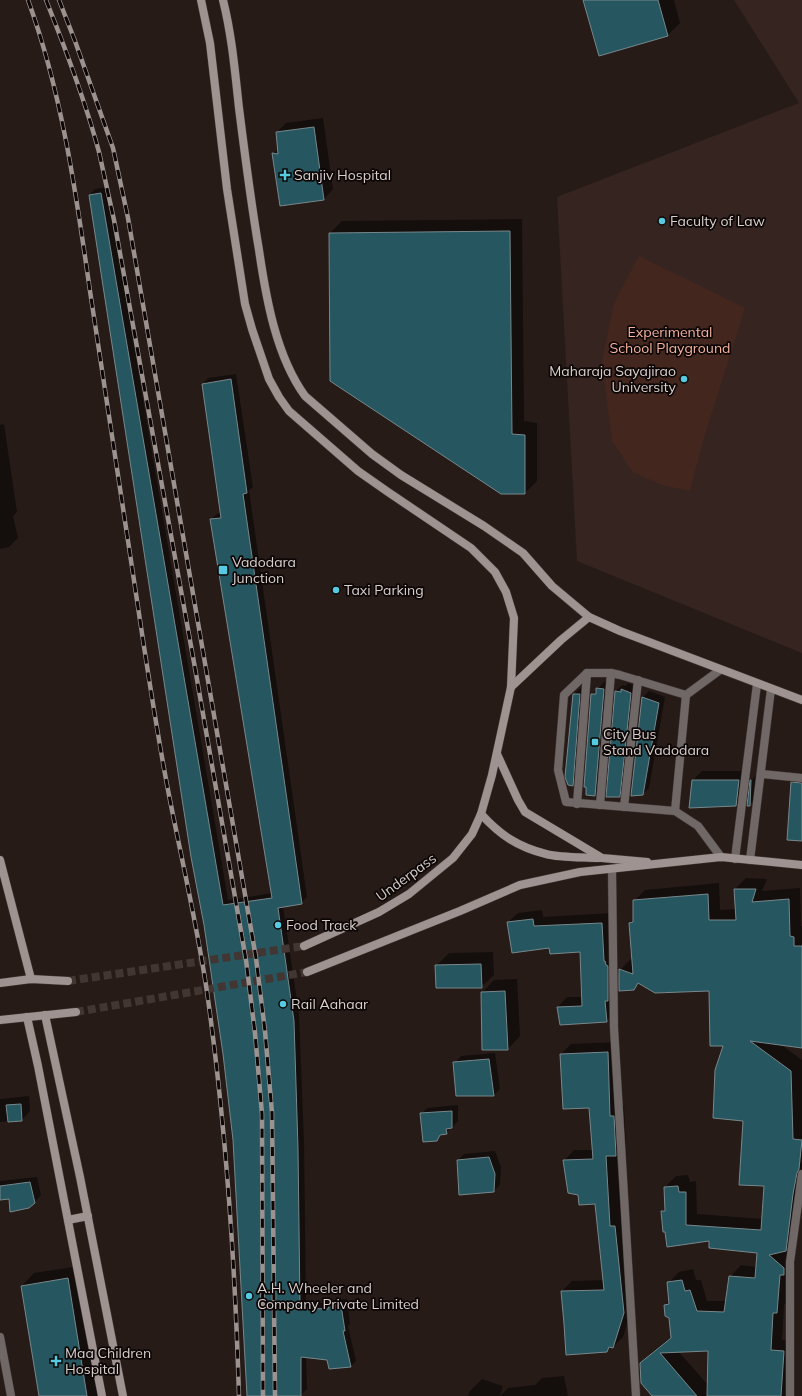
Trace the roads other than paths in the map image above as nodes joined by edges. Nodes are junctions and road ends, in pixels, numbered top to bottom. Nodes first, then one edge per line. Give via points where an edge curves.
1 (201, 0) edge
2 (223, 0) edge
3 (589, 618) junction
4 (720, 670) junction
5 (587, 673) junction
6 (611, 673) junction
7 (638, 680) junction
8 (757, 684) junction
9 (511, 687) junction
10 (771, 689) junction
11 (686, 695) junction
12 (802, 700) edge
13 (497, 754) junction
14 (760, 774) junction
15 (802, 778) edge
16 (577, 804) junction
17 (600, 805) junction
18 (624, 808) junction
19 (675, 812) junction
20 (481, 814) junction
21 (721, 857) junction
22 (602, 858) junction
23 (735, 859) junction
24 (0, 860) edge
25 (750, 860) junction
26 (666, 863) junction
27 (802, 866) edge
28 (612, 869) junction
29 (304, 946) tunnel mouth
30 (307, 972) tunnel mouth
31 (30, 979) junction
32 (68, 981) tunnel mouth
33 (0, 983) edge
34 (76, 1012) tunnel mouth
35 (46, 1015) junction
36 (27, 1017) junction
37 (0, 1020) edge
38 (802, 1174) edge
39 (88, 1216) junction
40 (68, 1220) junction
41 (0, 1337) edge
42 (11, 1396) edge
43 (102, 1396) edge
44 (122, 1396) edge
45 (636, 1396) edge
46 (790, 1396) edge

1 - 9 main road, Underpass via 210,43 227,189 246,304 269,379 289,411 358,471 471,548 495,572 506,592 514,618
2 - 3 main road via 231,40 249,186 267,299 289,371 297,385 305,396 400,475 523,553 552,586
3 - 4 main road
3 - 9 main road via 561,640
4 - 8 main road
4 - 11 street
5 - 6 street
5 - 16 street
5 - 16 street via 564,695 563,703 558,770 566,802
6 - 7 street
6 - 17 street
7 - 11 street
7 - 18 street
8 - 10 main road
8 - 23 street
9 - 13 main road, Underpass
10 - 12 main road
10 - 14 street
11 - 19 street
13 - 20 main road, Underpass
13 - 22 main road via 525,812
14 - 15 street
14 - 25 street
16 - 17 street
17 - 18 street
18 - 19 street
19 - 21 street via 698,826
20 - 22 main road via 494,829 518,845 547,854
20 - 29 main road, Underpass via 472,834 453,858 409,894 379,912
21 - 23 main road
21 - 26 main road
22 - 26 main road
23 - 25 main road
24 - 31 main road
25 - 27 main road
26 - 28 main road
28 - 30 main road via 580,872 520,885 460,912
28 - 45 street via 614,1028
31 - 32 main road
31 - 33 main road
34 - 35 main road
35 - 36 main road
35 - 39 main road
36 - 37 main road
36 - 40 main road
38 - 46 street via 790,1262
39 - 40 main road
39 - 44 main road
40 - 43 main road
41 - 42 street

